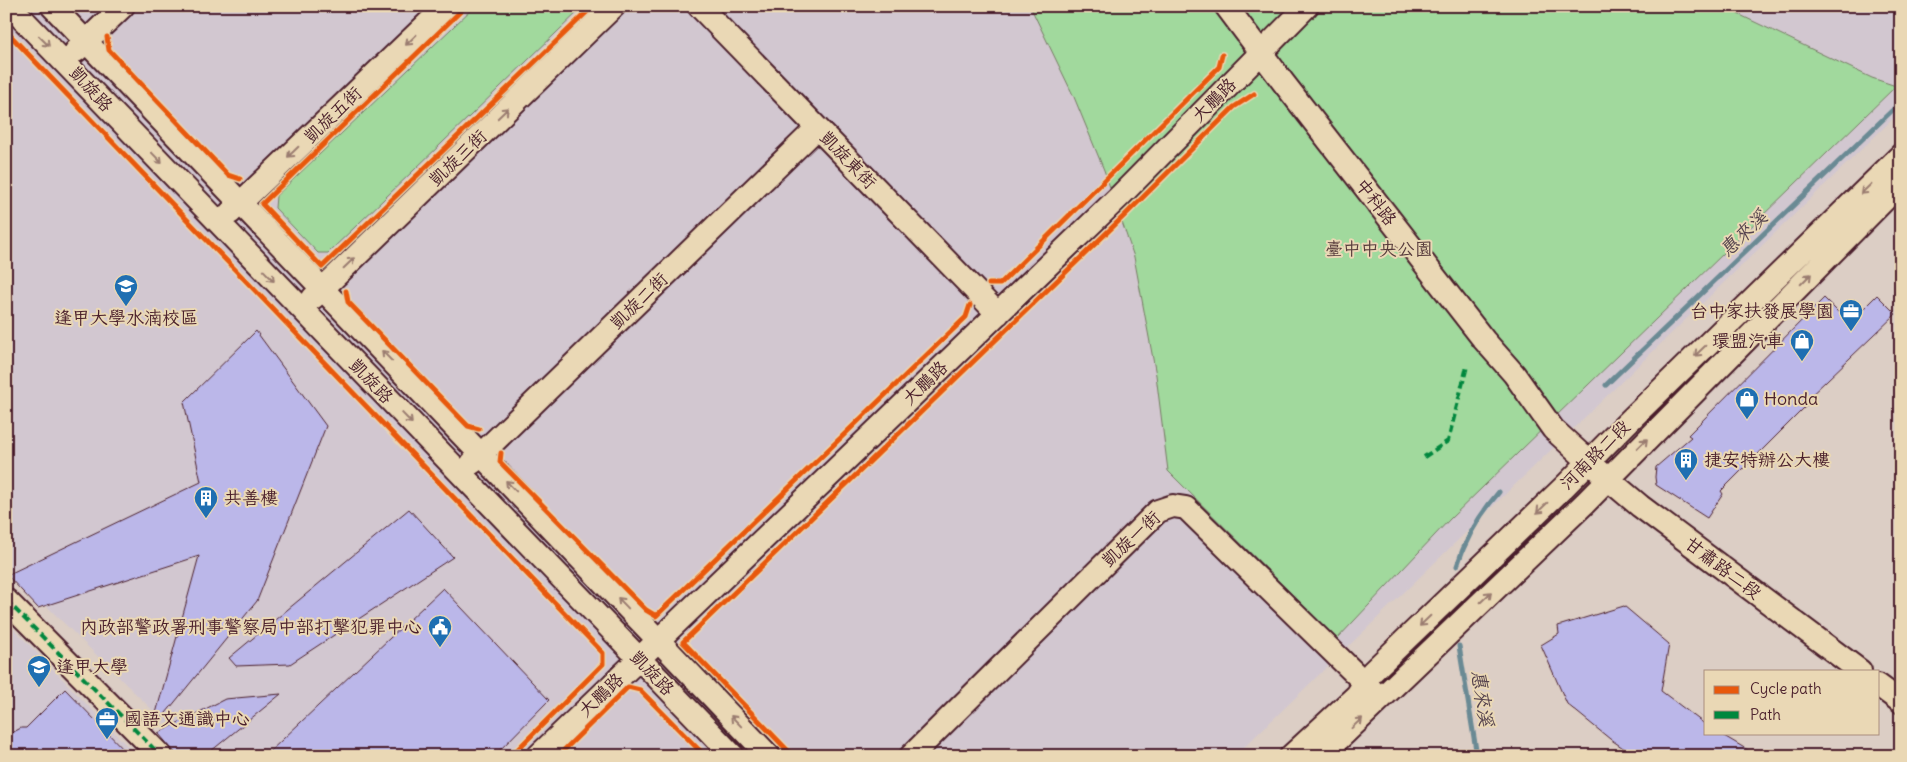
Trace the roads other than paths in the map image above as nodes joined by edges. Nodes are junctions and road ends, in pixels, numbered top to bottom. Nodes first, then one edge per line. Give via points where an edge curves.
1 (10, 6) edge
2 (52, 6) edge
3 (123, 6) edge
4 (446, 6) edge
5 (614, 6) edge
6 (699, 6) edge
7 (1226, 6) edge
8 (1307, 6) edge
9 (86, 41) junction
10 (1261, 53) junction
11 (65, 62) junction
12 (817, 128) junction
13 (1901, 154) edge
14 (1901, 183) edge
15 (240, 203) junction
16 (220, 224) junction
17 (322, 288) junction
18 (301, 308) junction
19 (998, 314) junction
20 (482, 454) junction
21 (1589, 462) junction
22 (460, 474) junction
23 (1608, 479) junction
24 (6, 600) edge
25 (659, 640) junction
26 (639, 659) junction
27 (1859, 670) edge
28 (1880, 686) edge
29 (1372, 691) junction
30 (1901, 702) edge
31 (160, 756) edge
32 (538, 756) edge
33 (733, 756) edge
34 (769, 756) edge
35 (911, 756) edge
36 (1291, 756) edge
37 (1321, 756) edge

1 -> 11 street, 凱旋路
2 - 9 street, 凱旋路
3 - 9 street
4 -> 15 street, 凱旋五街
17 -> 5 street, 凱旋三街
6 - 12 street, 凱旋東街
7 - 10 street, 中科路
8 - 10 street, 大鵬路
9 - 11 street
9 - 15 street, 凱旋路
10 - 19 street, 大鵬路
10 - 21 street, 中科路 via 1554,429
11 -> 16 street, 凱旋路
12 - 19 street, 凱旋東街
12 - 20 street, 凱旋二街
13 -> 21 street, 河南路二段
23 -> 14 street, 河南路二段
15 - 16 street, 凱旋五街
15 - 17 street, 凱旋路
16 -> 18 street, 凱旋路
17 - 18 street, 凱旋三街
20 -> 17 street, 凱旋路
18 -> 22 street, 凱旋路
19 - 25 street, 大鵬路
20 - 22 street, 凱旋二街
25 -> 20 street, 凱旋路
21 - 23 street, 甘肅路二段
21 -> 29 street, 河南路二段 via 1372,672
22 - 26 street, 凱旋路
23 - 27 street, 甘肅路二段
29 -> 23 street, 河南路二段
24 - 31 street
25 - 26 street, 大鵬路
34 -> 25 street, 凱旋路
26 - 32 street, 大鵬路
26 - 33 street, 凱旋路
28 - 30 street
29 - 35 street, 凱旋一街 via 1186,508 1173,506 1158,511
29 - 36 street, 河南路二段 via 1357,695
37 -> 29 street, 河南路二段 via 1361,718

